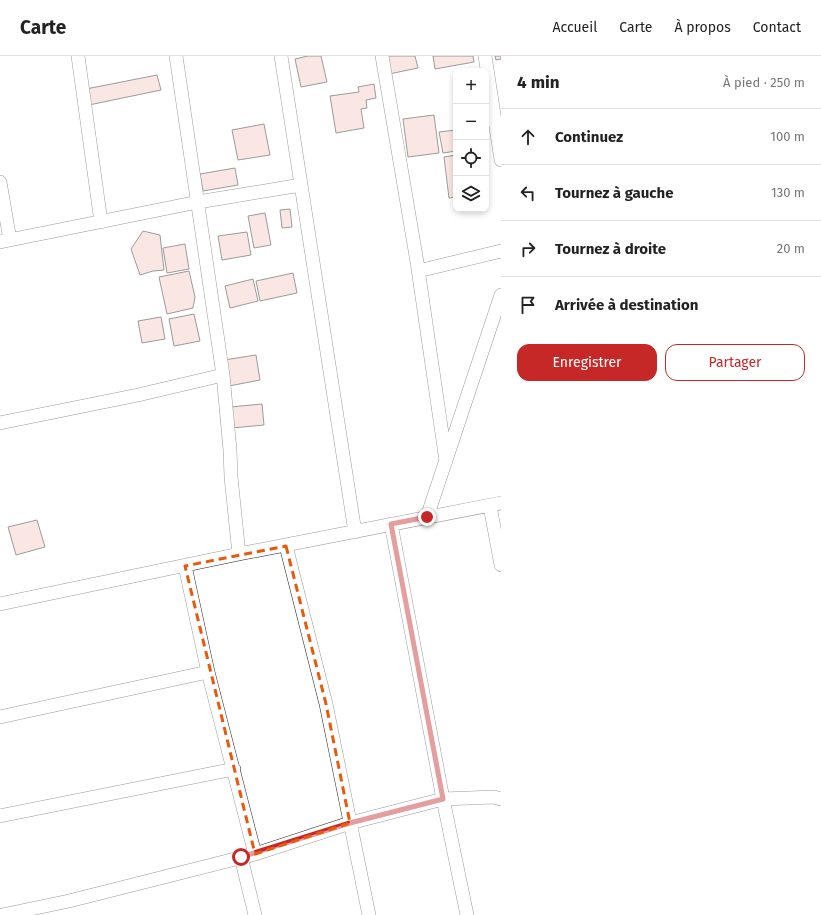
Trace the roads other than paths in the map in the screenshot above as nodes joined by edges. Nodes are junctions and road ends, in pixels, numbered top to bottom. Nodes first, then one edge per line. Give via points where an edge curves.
1 (78, 56) edge
2 (176, 56) edge
3 (281, 56) edge
4 (382, 56) edge
5 (485, 56) edge
6 (501, 160) edge
7 (0, 182) edge
8 (301, 185) junction
9 (198, 202) junction
10 (101, 222) junction
11 (5, 241) edge
12 (501, 251) edge
13 (418, 271) junction
14 (501, 295) edge
15 (223, 375) junction
16 (0, 423) edge
17 (446, 461) junction
18 (496, 504) edge
19 (427, 517) junction
20 (391, 524) junction
21 (355, 532) junction
22 (286, 546) junction
23 (239, 554) junction
24 (501, 565) edge
25 (185, 566) junction
26 (0, 604) edge
27 (208, 672) junction
28 (0, 717) edge
29 (234, 769) junction
30 (443, 799) junction
31 (501, 799) edge
32 (0, 816) edge
33 (350, 823) junction
34 (255, 854) junction
35 (241, 857) junction
36 (2, 915) edge
37 (255, 915) edge
38 (369, 915) edge
39 (467, 915) edge

1 - 10 street
2 - 9 street
3 - 8 street
4 - 13 street
5 - 6 street
7 - 11 street
8 - 9 street
8 - 21 street
9 - 10 street
9 - 15 street
10 - 11 street
12 - 13 street
13 - 17 street
14 - 17 street
15 - 16 street
15 - 23 street
17 - 19 street
18 - 19 street
18 - 24 street
19 - 20 street
20 - 21 street
20 - 30 street
21 - 22 street
22 - 23 street
22 - 33 street via 326,704
23 - 25 street
25 - 26 street
25 - 27 street
27 - 28 street
27 - 29 street
29 - 32 street
29 - 34 street
30 - 31 street
30 - 33 street
30 - 39 street
33 - 34 street
33 - 38 street
34 - 35 street
35 - 36 street via 69,901
35 - 37 street

